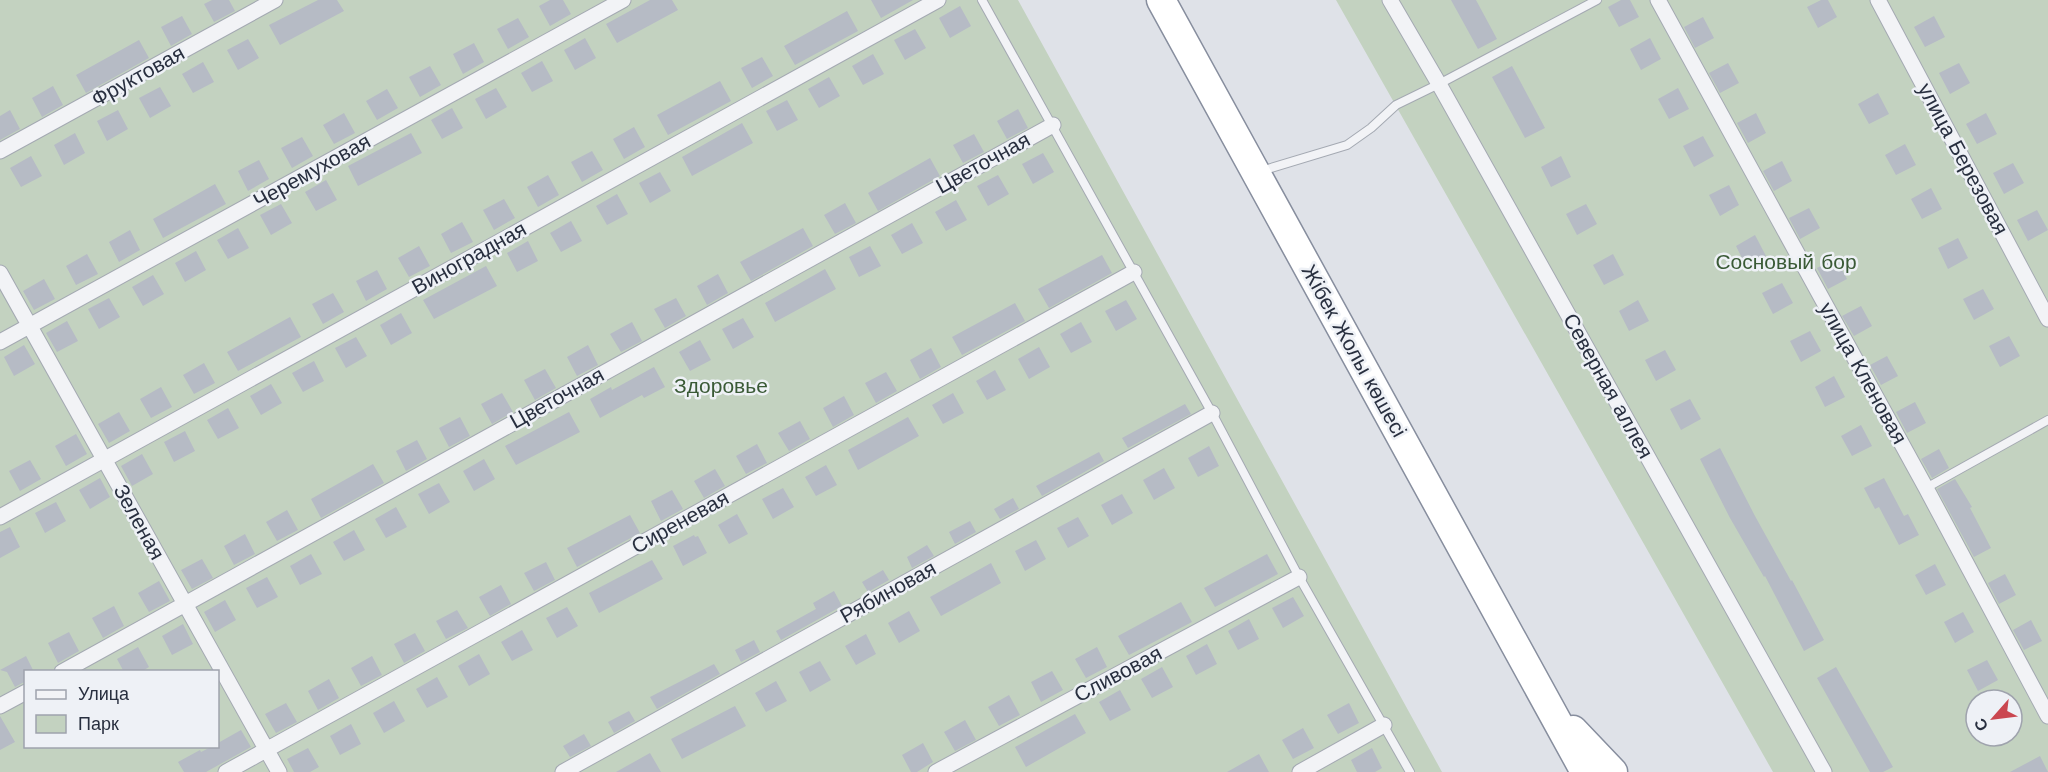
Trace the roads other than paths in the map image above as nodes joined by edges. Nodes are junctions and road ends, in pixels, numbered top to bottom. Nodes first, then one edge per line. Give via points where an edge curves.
1 (275, 0) edge
2 (623, 0) edge
3 (938, 0) edge
4 (982, 0) edge
5 (1161, 0) edge
6 (1390, 0) edge
7 (1597, 0) edge
8 (1658, 0) edge
9 (1878, 0) edge
10 (1439, 84) junction
11 (1053, 125) junction
12 (0, 151) edge
13 (1256, 173) junction
14 (1134, 272) junction
15 (0, 273) edge
16 (2048, 319) edge
17 (31, 325) junction
18 (0, 342) edge
19 (1212, 413) junction
20 (2048, 420) edge
21 (104, 460) junction
22 (1926, 488) junction
23 (0, 517) edge
24 (1299, 577) junction
25 (184, 604) junction
26 (66, 670) edge
27 (24, 693) edge
28 (1547, 702) junction
29 (0, 706) edge
30 (2048, 716) edge
31 (1384, 725) junction
32 (266, 750) junction
33 (226, 772) edge
34 (279, 772) edge
35 (563, 772) edge
36 (936, 772) edge
37 (1300, 772) edge
38 (1410, 772) edge
39 (1585, 772) edge
40 (1613, 772) edge
41 (1824, 772) edge

1 - 12 street, Фруктовая
2 - 17 street, Черемуховая
3 - 21 street, Виноградная
4 - 11 lane
5 - 13 highway, Жібек Жолы көшесі
6 - 10 street, Северная аллея
7 - 10 lane
8 - 22 street, улица Кленовая
9 - 16 street, улица Березовая
10 - 13 lane via 1396,105 1347,145
10 - 41 street, Северная аллея
11 - 14 lane
11 - 25 street, Цветочная
13 - 28 highway, Жібек Жолы көшесі
14 - 19 lane
14 - 32 street, Сиреневая
15 - 17 street, Зеленая
17 - 18 street, Черемуховая
17 - 21 street, Зеленая
19 - 24 lane
19 - 35 street, Рябиновая
20 - 22 lane
21 - 23 street, Виноградная
21 - 25 street, Зеленая
22 - 30 street, улица Кленовая
24 - 31 lane
24 - 36 street, Сливовая
25 - 26 street, Цветочная
25 - 32 street, Зеленая
27 - 29 street
28 - 39 highway
28 - 40 highway
31 - 37 street
31 - 38 lane
32 - 33 street, Сиреневая
32 - 34 street, Зеленая

